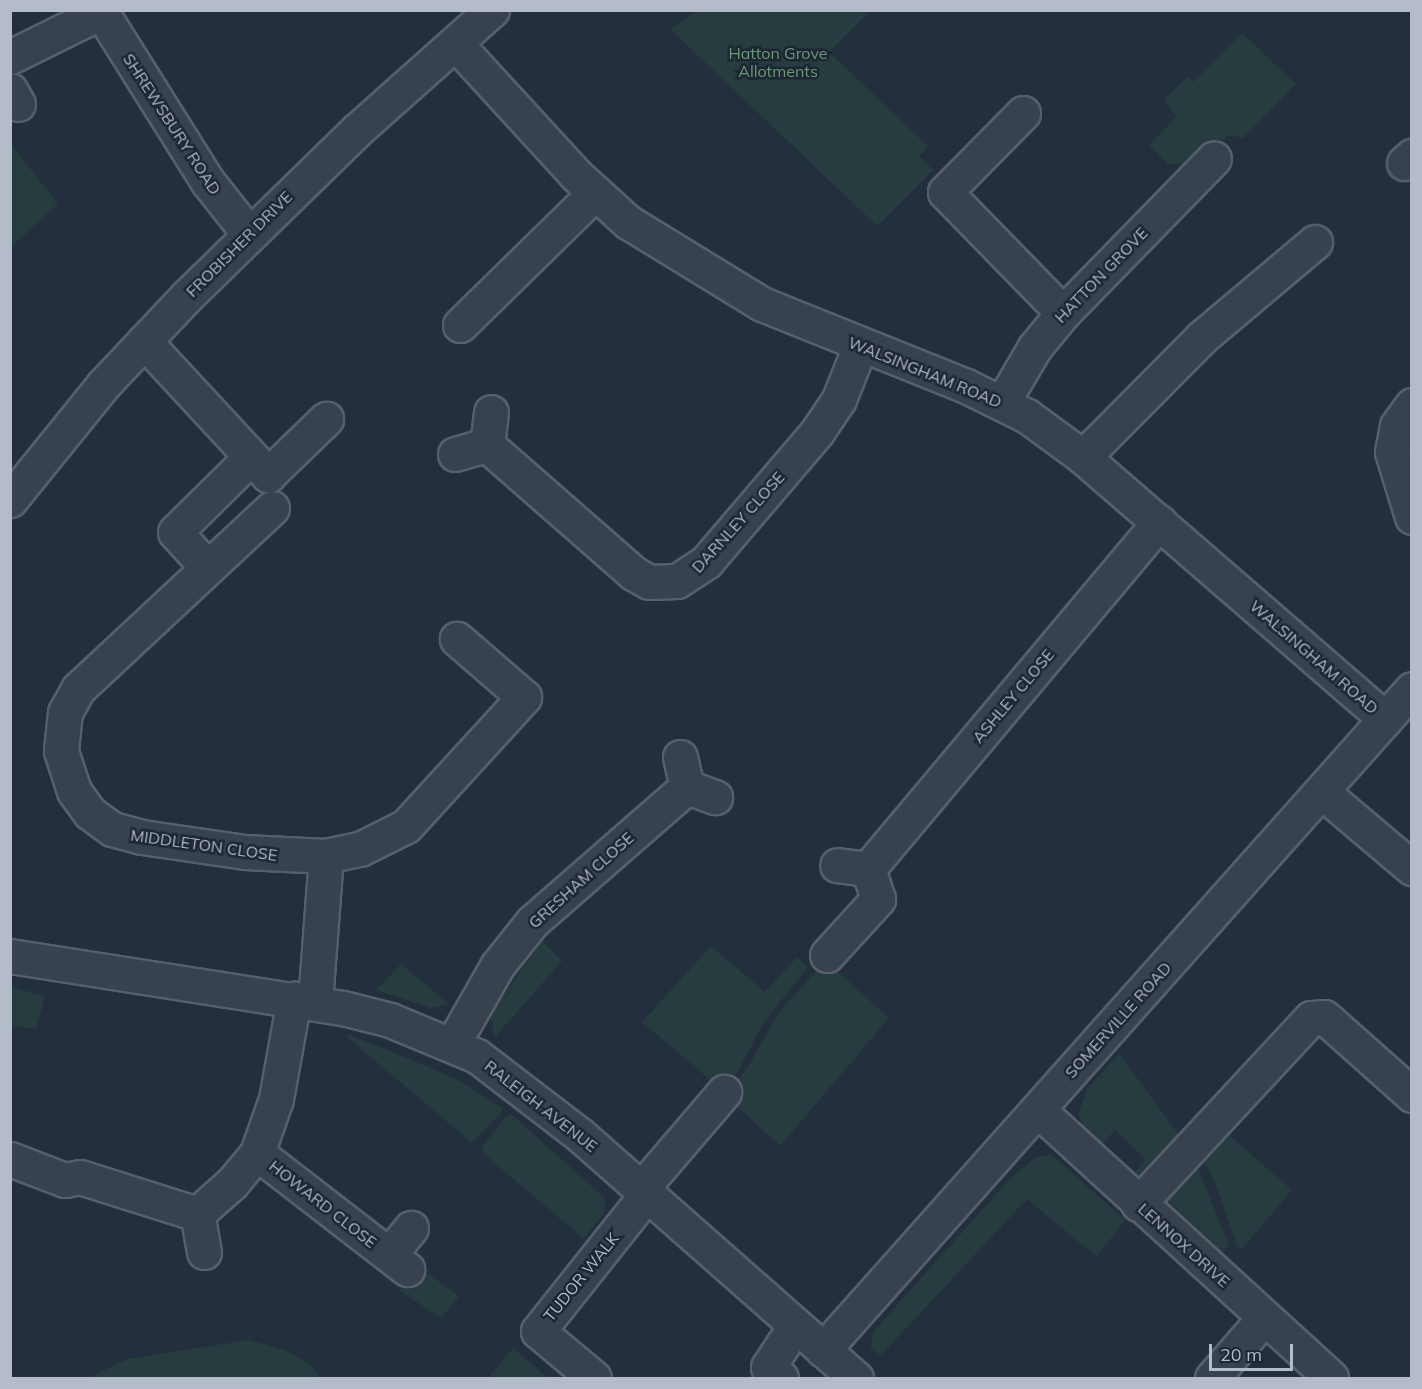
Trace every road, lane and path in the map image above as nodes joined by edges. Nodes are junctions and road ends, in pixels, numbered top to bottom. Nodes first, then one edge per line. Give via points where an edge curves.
1 (492, 10) edge
2 (100, 11) edge
3 (457, 45) junction
4 (10, 57) edge
5 (1023, 113) dead end
6 (1214, 158) dead end
7 (595, 193) junction
8 (249, 234) junction
9 (1315, 242) dead end
10 (1063, 312) junction
11 (460, 325) dead end
12 (144, 341) junction
13 (861, 344) junction
14 (1002, 403) junction
15 (1412, 405) edge
16 (491, 412) dead end
17 (326, 419) dead end
18 (487, 445) junction
19 (455, 454) dead end
20 (1083, 457) junction
21 (251, 458) junction
22 (10, 500) edge
23 (272, 508) dead end
24 (1412, 516) edge
25 (1159, 522) junction
26 (207, 567) junction
27 (457, 639) dead end
28 (1412, 689) edge
29 (1385, 719) junction
30 (694, 780) dead end
31 (1322, 792) junction
32 (326, 856) junction
33 (837, 865) dead end
34 (1412, 868) edge
35 (873, 884) junction
36 (827, 955) dead end
37 (10, 956) edge
38 (305, 1001) junction
39 (452, 1045) junction
40 (724, 1092) dead end
41 (1412, 1095) edge
42 (1038, 1110) junction
43 (257, 1153) junction
44 (10, 1159) edge
45 (644, 1191) junction
46 (1138, 1204) junction
47 (185, 1211) junction
48 (411, 1228) dead end
49 (204, 1252) dead end
50 (1264, 1318) junction
51 (795, 1326) junction
52 (823, 1350) junction
53 (594, 1378) edge
54 (781, 1378) edge
55 (853, 1378) edge
56 (1212, 1378) edge
57 (1331, 1378) edge

1 - 3 street, FROBISHER DRIVE
2 - 4 street
2 - 8 street, SHREWSBURY ROAD via 208,182
3 - 7 street, WALSINGHAM ROAD
3 - 8 street, FROBISHER DRIVE via 433,60
5 - 10 street via 936,184
6 - 10 street, HATTON GROVE
7 - 11 street
7 - 13 street, WALSINGHAM ROAD via 663,246 734,290
8 - 12 street, FROBISHER DRIVE
9 - 20 street via 1201,338
10 - 14 street, HATTON GROVE via 1035,347
12 - 21 street
12 - 22 street, FROBISHER DRIVE via 96,393
13 - 14 street, WALSINGHAM ROAD
13 - 18 street, DARNLEY CLOSE via 839,399 817,432 706,562 677,581 649,582 633,573
14 - 20 street, WALSINGHAM ROAD
15 - 24 street via 1397,426 1392,452
16 - 18 street
17 - 21 street via 268,475
18 - 19 street
20 - 25 street, WALSINGHAM ROAD
21 - 26 street via 175,531
23 - 26 street, MIDDLETON CLOSE
25 - 29 street, WALSINGHAM ROAD
25 - 35 street, ASHLEY CLOSE
26 - 32 street, MIDDLETON CLOSE via 78,689 62,724 61,751 68,779 90,813 126,834 288,857
27 - 32 street, MIDDLETON CLOSE via 524,697 406,826 360,849
28 - 29 street, SOMERVILLE ROAD
29 - 31 street, SOMERVILLE ROAD
30 - 39 street, GRESHAM CLOSE via 532,922 497,966
31 - 34 street
31 - 42 street, SOMERVILLE ROAD
32 - 38 street
33 - 35 street
35 - 36 street, ASHLEY CLOSE
37 - 38 street, RALEIGH AVENUE
38 - 39 street, RALEIGH AVENUE via 390,1020
38 - 43 street, HOWARD CLOSE
39 - 45 street, RALEIGH AVENUE via 512,1079
40 - 45 street
41 - 46 street via 1324,1017 1311,1018
42 - 46 street, LENNOX DRIVE
42 - 52 street, SOMERVILLE ROAD
43 - 47 street, HOWARD CLOSE
43 - 48 street, HOWARD CLOSE via 398,1262
44 - 47 street via 66,1180 80,1177
45 - 51 street, RALEIGH AVENUE
45 - 53 street, TUDOR WALK via 538,1331
46 - 50 street, LENNOX DRIVE
47 - 49 street
50 - 56 street
50 - 57 street, LENNOX DRIVE
51 - 52 street, RALEIGH AVENUE
51 - 54 street via 768,1366
52 - 55 street, RALEIGH AVENUE

